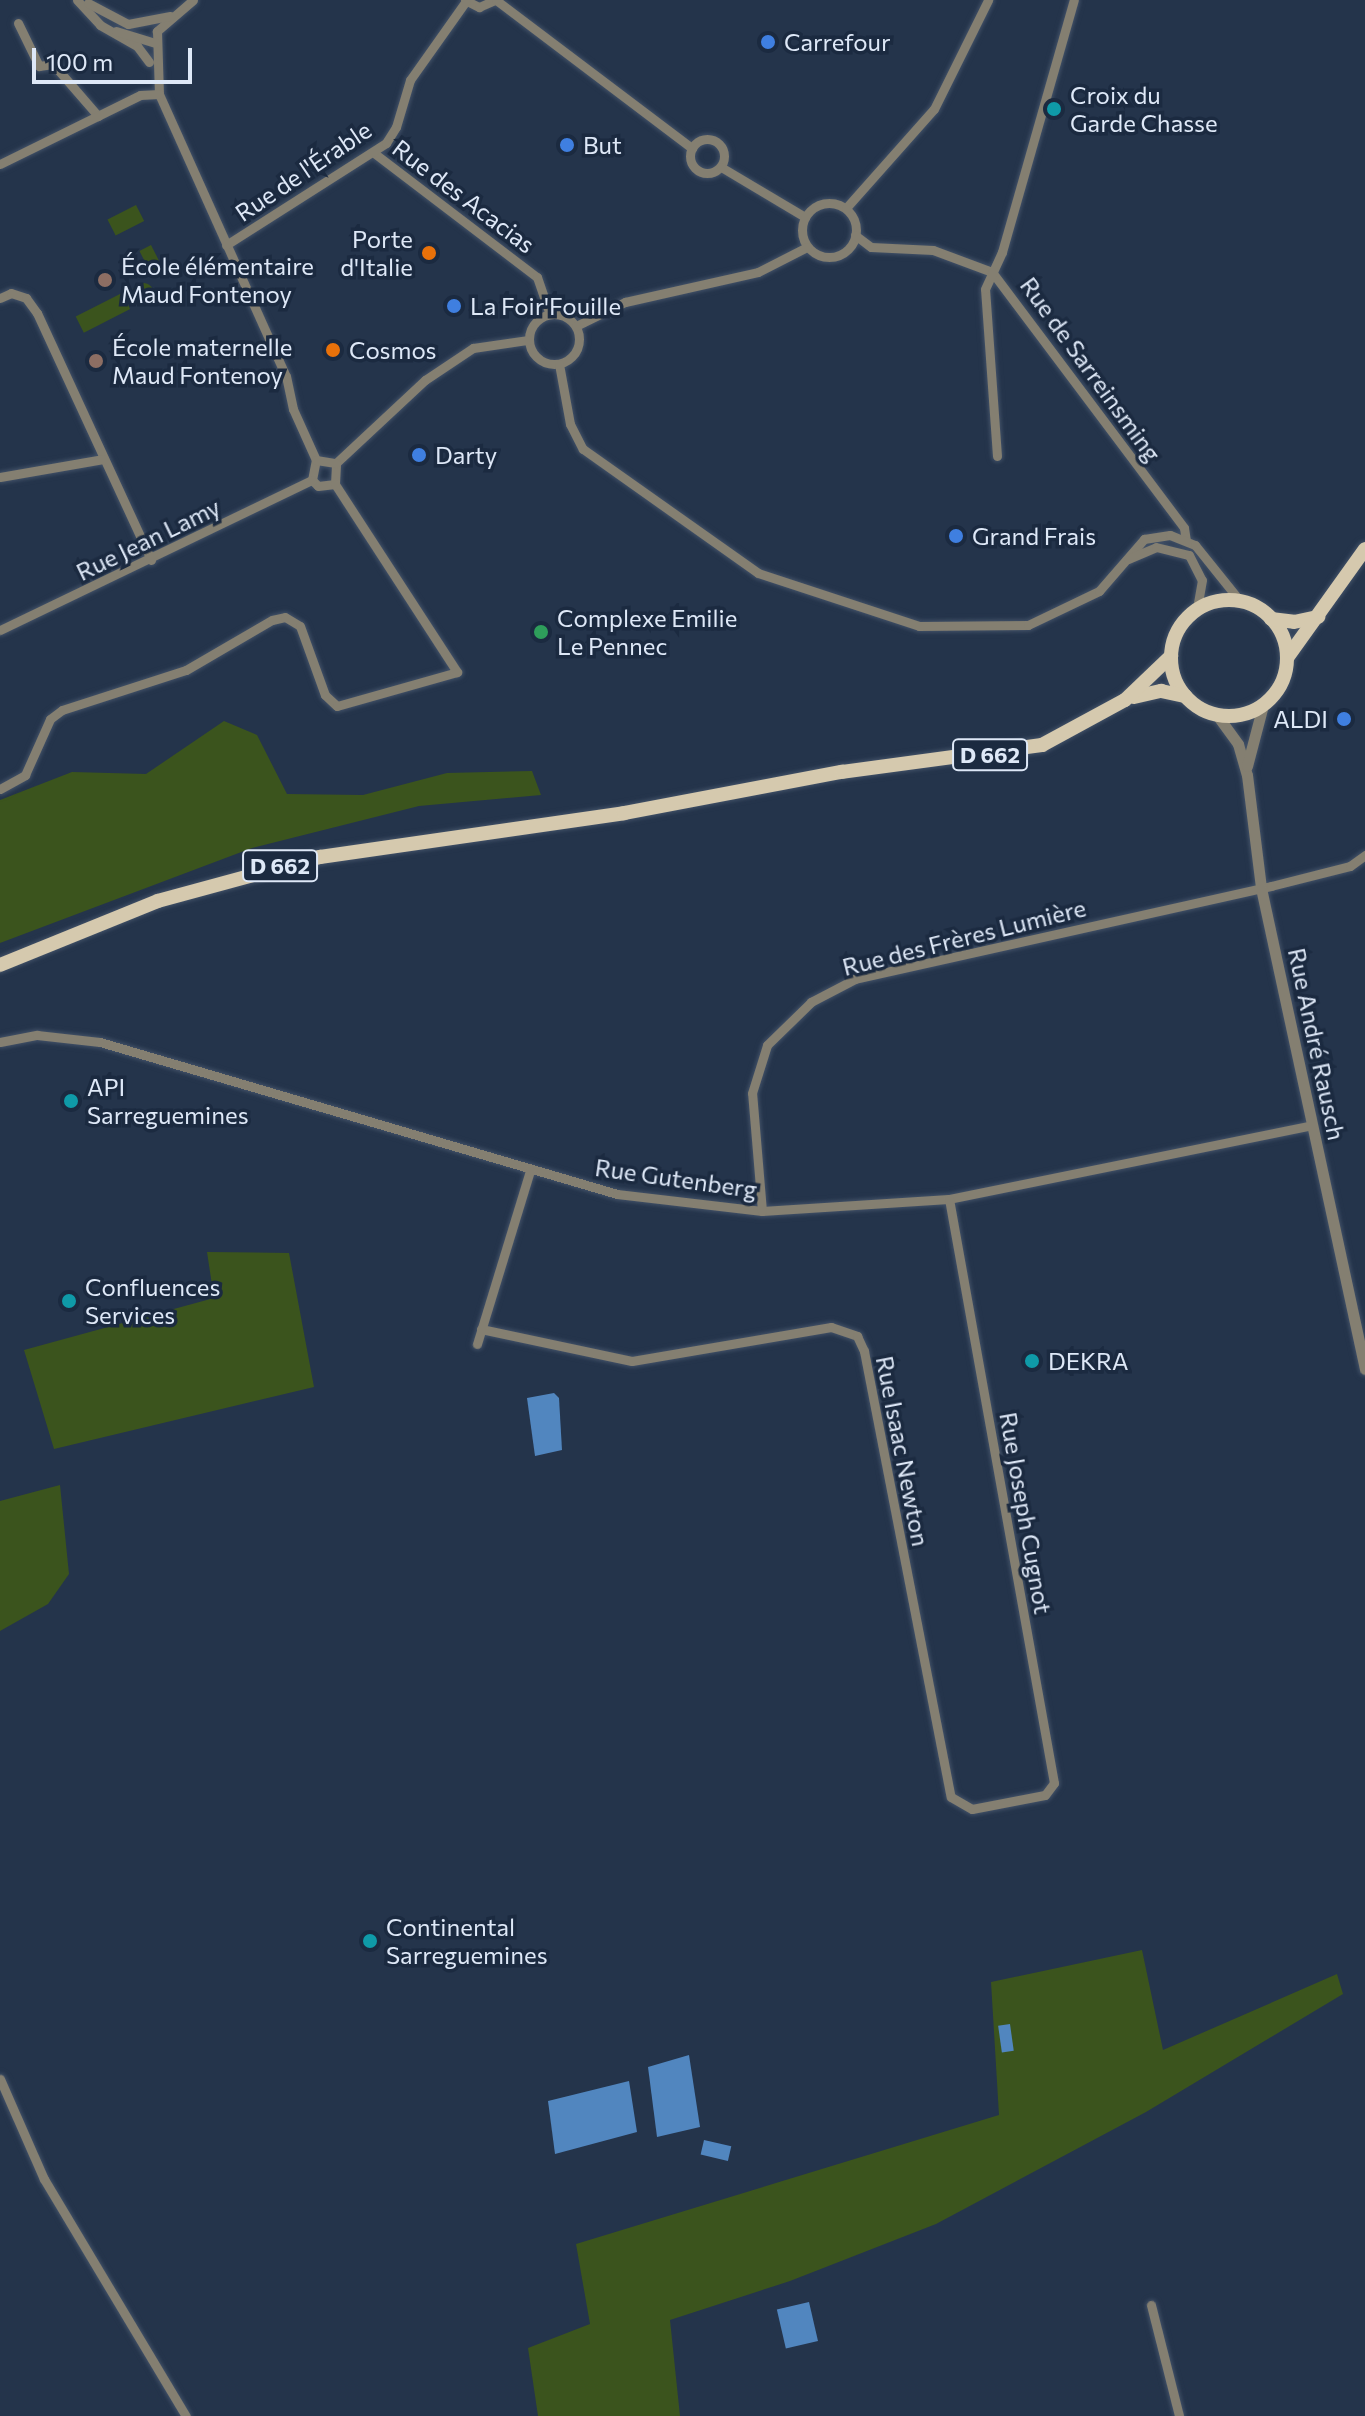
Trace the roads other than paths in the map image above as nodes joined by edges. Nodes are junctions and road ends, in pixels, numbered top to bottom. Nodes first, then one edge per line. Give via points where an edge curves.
1 (77, 0) edge
2 (193, 0) edge
3 (495, 0) edge
4 (988, 0) edge
5 (1074, 0) edge
6 (87, 1) edge
7 (466, 1) edge
8 (171, 15) junction
9 (18, 23) dead end
10 (141, 24) junction
11 (155, 43) junction
12 (149, 62) dead end
13 (159, 94) junction
14 (98, 116) junction
15 (692, 148) junction
16 (374, 153) junction
17 (0, 164) edge
18 (721, 167) junction
19 (846, 208) junction
20 (805, 217) junction
21 (855, 235) junction
22 (226, 245) junction
23 (807, 247) junction
24 (992, 272) junction
25 (0, 298) edge
26 (550, 314) junction
27 (576, 326) junction
28 (528, 340) junction
29 (559, 364) junction
30 (997, 456) dead end
31 (103, 459) junction
32 (316, 460) junction
33 (336, 463) junction
34 (0, 477) edge
35 (312, 480) junction
36 (335, 484) junction
37 (1186, 540) junction
38 (1365, 549) edge
39 (1128, 559) junction
40 (151, 560) junction
41 (1240, 601) junction
42 (1197, 609) junction
43 (1319, 617) junction
44 (1271, 619) junction
45 (0, 630) edge
46 (1171, 656) junction
47 (1287, 658) junction
48 (1185, 696) junction
49 (1125, 700) junction
50 (1263, 705) junction
51 (1217, 715) junction
52 (1247, 775) junction
53 (0, 789) edge
54 (1365, 855) edge
55 (1261, 888) junction
56 (0, 965) edge
57 (0, 1042) edge
58 (1312, 1125) junction
59 (530, 1171) junction
60 (949, 1199) junction
61 (762, 1211) junction
62 (481, 1329) junction
63 (477, 1344) dead end
64 (1365, 1369) edge
65 (1009, 1802) joint
66 (0, 2079) edge
67 (1151, 2305) dead end
68 (186, 2416) edge
69 (1179, 2416) edge

1 - 12 street via 100,25 137,46
2 - 8 street
3 - 7 street via 479,7
3 - 15 street
4 - 19 street via 934,109
5 - 24 street, Rue de Sarreinsming
6 - 10 street via 114,19
6 - 11 street via 98,19 116,31
7 - 16 street, Rue de l'Érable via 410,80 396,127
8 - 10 street
8 - 11 street via 157,31
9 - 14 street via 39,66 53,64
10 - 11 street
11 - 13 street
13 - 14 street via 140,95
13 - 22 street
14 - 17 street
15 - 18 street via 698,170
15 - 18 street via 704,139 718,142 725,157
16 - 22 street, Rue de l'Érable
16 - 26 street, Rue des Acacias via 537,277
18 - 20 street
19 - 20 street via 825,203
19 - 21 street via 854,218
20 - 23 street via 801,230
21 - 23 street via 847,250 831,257
21 - 24 street via 871,247 933,250
22 - 32 street via 286,376 293,409
23 - 27 street via 758,272 625,302
24 - 30 street via 985,289
24 - 37 street, Rue de Sarreinsming via 1184,528
25 - 31 street via 11,293 26,298 37,313
26 - 27 street via 563,315
26 - 28 street via 535,321
27 - 29 street via 577,351
28 - 29 street via 538,359
28 - 33 street via 473,348 425,380
29 - 39 street via 570,424 583,449 758,573 919,626 946,628 1044,621 1099,591
31 - 34 street
31 - 40 street
32 - 33 street
32 - 35 street
33 - 36 street
35 - 36 street via 318,486
35 - 40 street, Rue Jean Lamy
36 - 53 street via 457,672 337,706 325,695 300,626 285,617 272,620 186,670 62,710 50,719 25,775
37 - 39 street via 1154,536 1136,545
37 - 41 street, Rue de Sarreinsming
38 - 43 main road
39 - 42 street via 1167,546 1189,555 1202,580
40 - 45 street, Rue Jean Lamy
41 - 42 main road
41 - 44 main road
42 - 46 main road via 1178,630
43 - 44 main road
43 - 47 main road
44 - 47 main road via 1283,637
46 - 48 main road
46 - 49 main road, D 662
47 - 50 main road via 1278,689
48 - 49 main road, D 662 via 1161,691
48 - 51 main road
49 - 56 main road, D 662 via 1063,738 1016,752 842,772 624,813 404,842 275,867 122,914
50 - 51 main road via 1241,715
50 - 52 street, Rue André Rausch via 1249,745
51 - 52 street, Rue André Rausch via 1238,744
52 - 55 street, Rue André Rausch
54 - 55 street, Rue des Frères Lumière via 1350,866
55 - 58 street, Rue André Rausch
55 - 61 street, Rue des Frères Lumière via 855,979 811,1002 767,1045 752,1093
57 - 59 street, Rue Gutenberg via 37,1035 100,1042
58 - 60 street, Rue Gutenberg
58 - 64 street, Rue André Rausch
59 - 61 street, Rue Gutenberg via 617,1194
59 - 62 street
60 - 61 street, Rue Gutenberg
60 - 65 street, Rue Joseph Cugnot via 1054,1783 1045,1795
62 - 63 street
62 - 65 street, Rue Isaac Newton via 632,1361 831,1327 857,1336 945,1781 951,1797 972,1809
66 - 68 street via 44,2179
67 - 69 street

